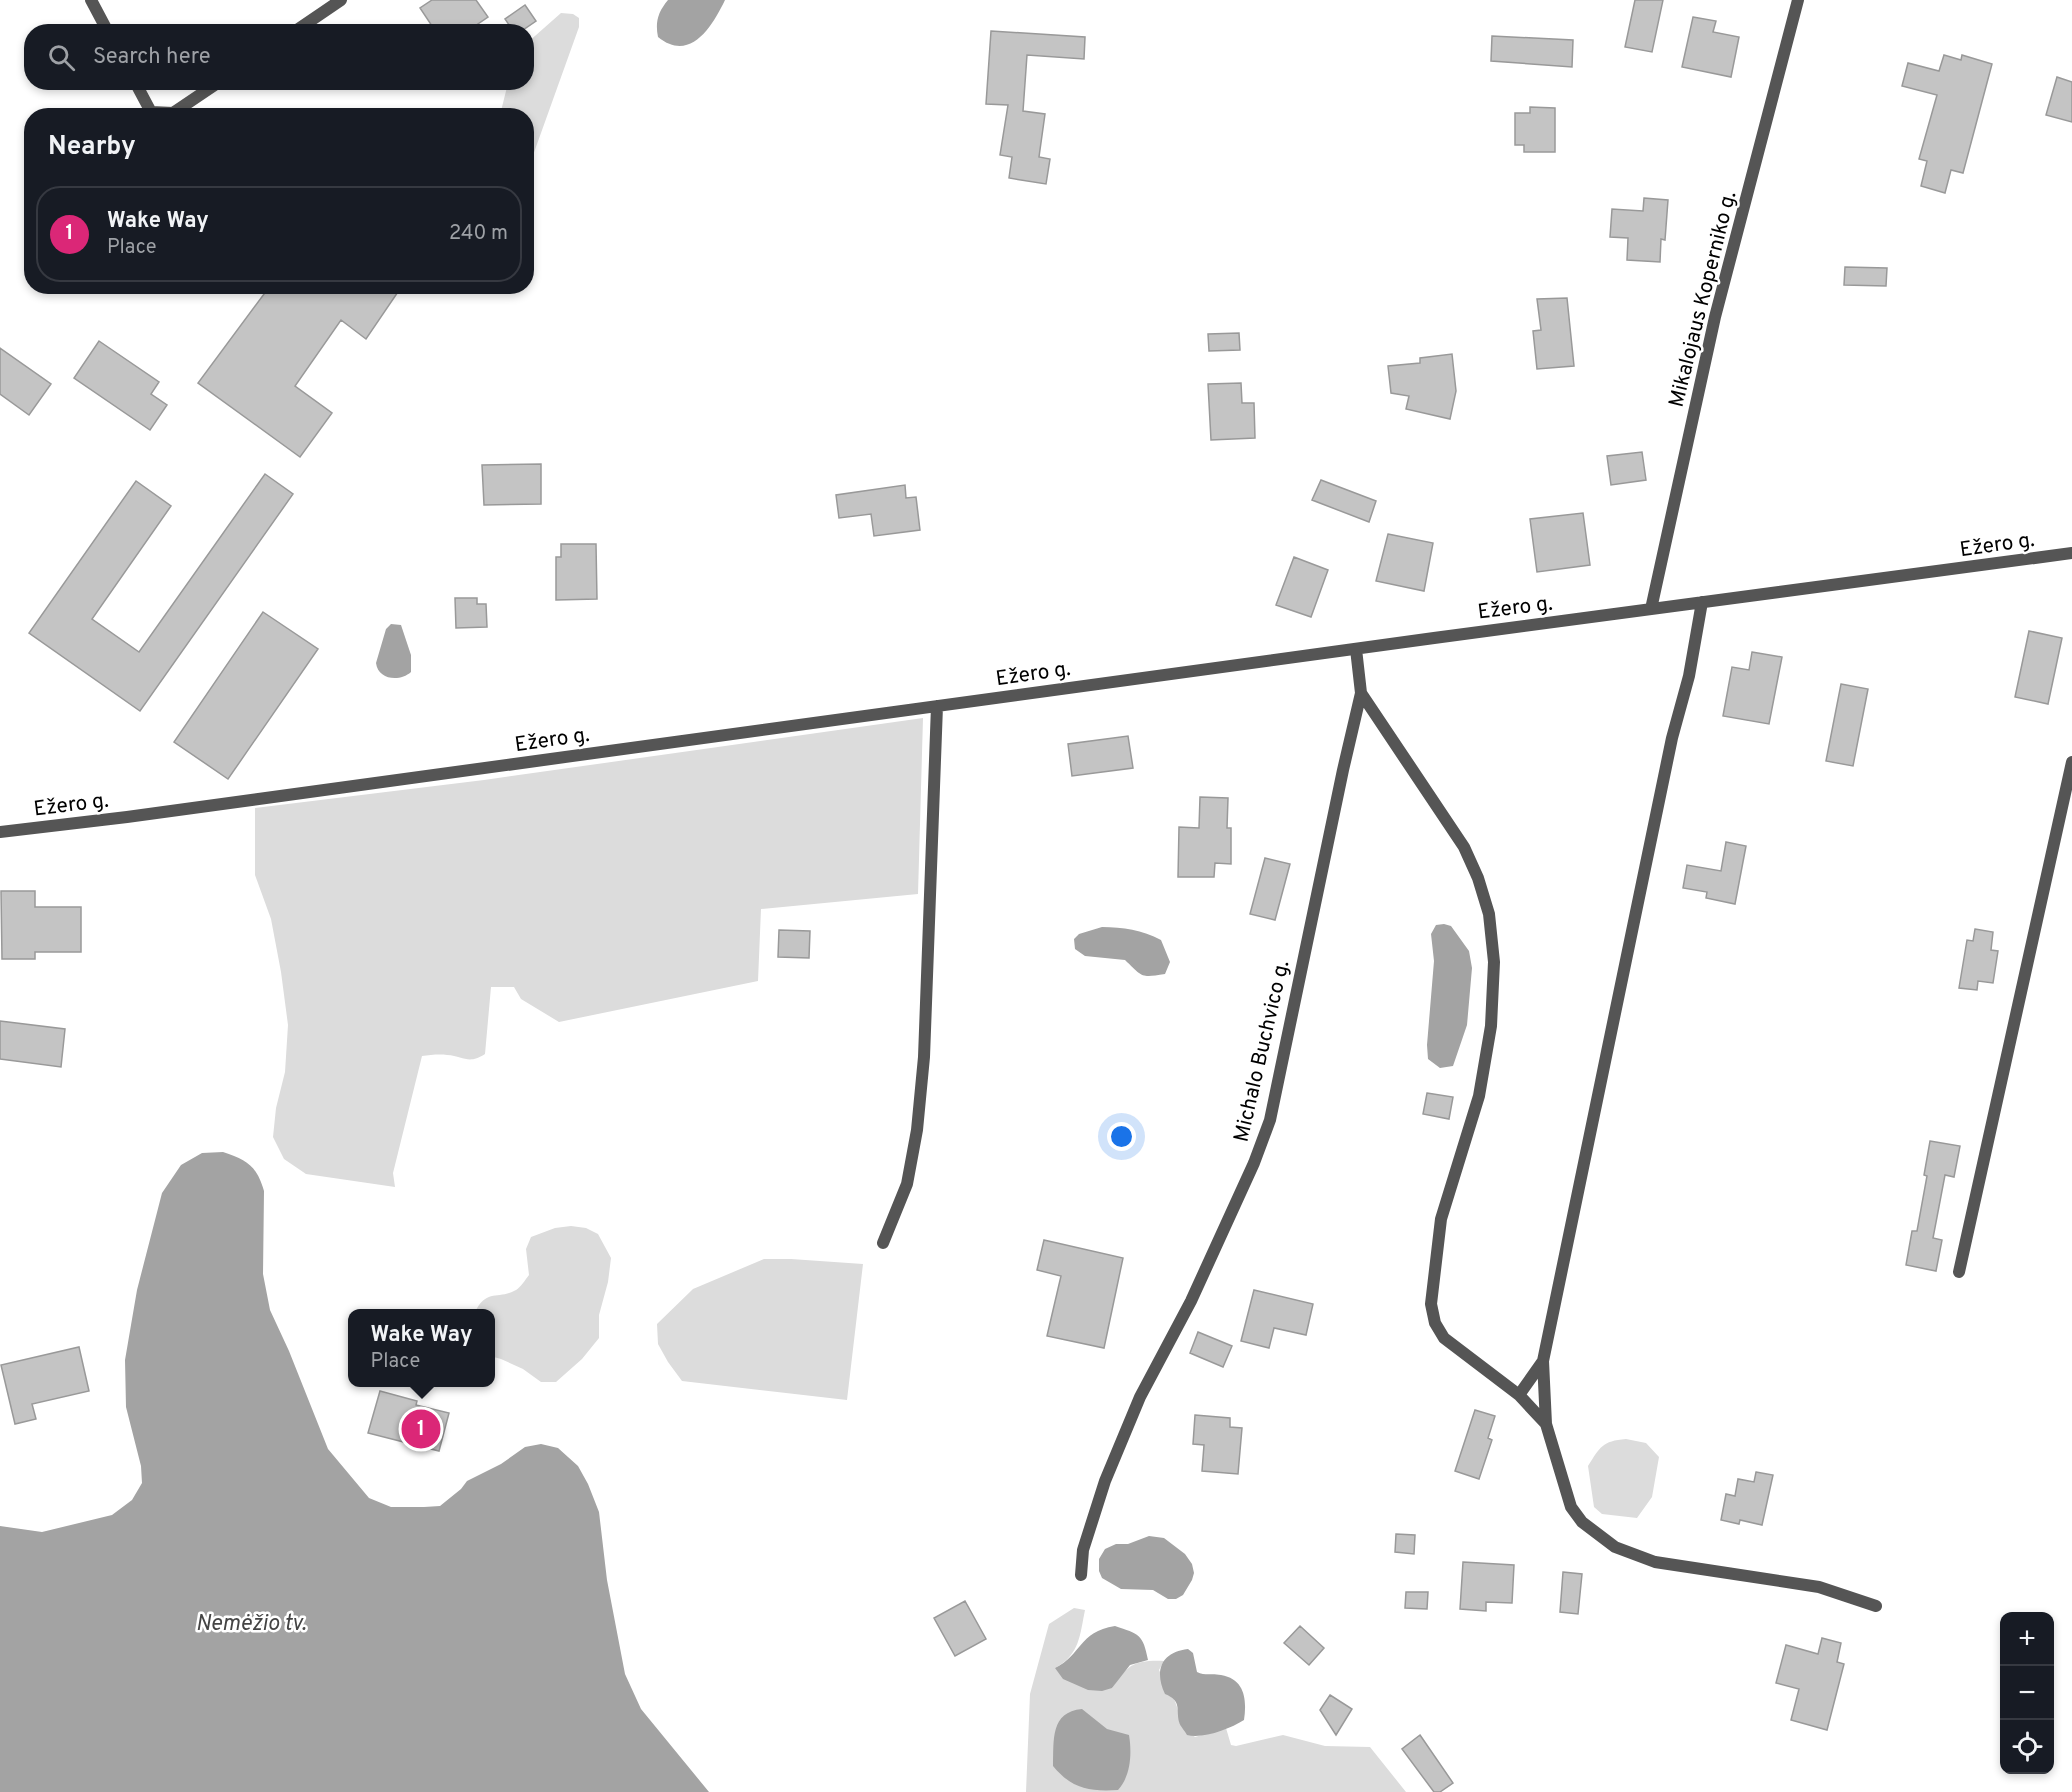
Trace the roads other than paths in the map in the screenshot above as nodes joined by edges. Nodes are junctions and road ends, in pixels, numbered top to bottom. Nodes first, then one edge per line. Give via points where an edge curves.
1 (91, 0) edge
2 (341, 0) edge
3 (1798, 0) edge
4 (104, 24) edge
5 (306, 24) edge
6 (139, 90) edge
7 (207, 90) edge
8 (149, 108) edge
9 (180, 108) edge
10 (2072, 553) edge
11 (1702, 602) junction
12 (1651, 609) junction
13 (1356, 649) junction
14 (1361, 693) junction
15 (937, 706) junction
16 (2072, 762) edge
17 (0, 832) edge
18 (883, 1243) dead end
19 (1959, 1272) dead end
20 (1543, 1361) junction
21 (1519, 1395) junction
22 (1546, 1424) junction
23 (1081, 1575) dead end
24 (1876, 1606) dead end

1 - 4 street
2 - 5 street
3 - 12 street, Mikalojaus Koperniko g. via 1715,317
6 - 8 street
7 - 9 street
10 - 11 street, Ežero g.
11 - 12 street, Ežero g.
11 - 20 street
12 - 13 street, Ežero g.
13 - 14 street, Michalo Buchvico g.
13 - 15 street, Ežero g.
14 - 21 street via 1464,847 1489,914 1494,962 1488,1046 1479,1096 1441,1219 1431,1304 1435,1323 1444,1338
14 - 23 street, Michalo Buchvico g. via 1270,1120 1191,1301 1140,1397 1093,1514
15 - 17 street, Ežero g.
15 - 18 street via 924,1057 917,1130 907,1184
16 - 19 street
20 - 21 street
20 - 22 street
21 - 22 street
22 - 24 street via 1571,1507 1582,1522 1615,1547 1655,1562 1819,1587

